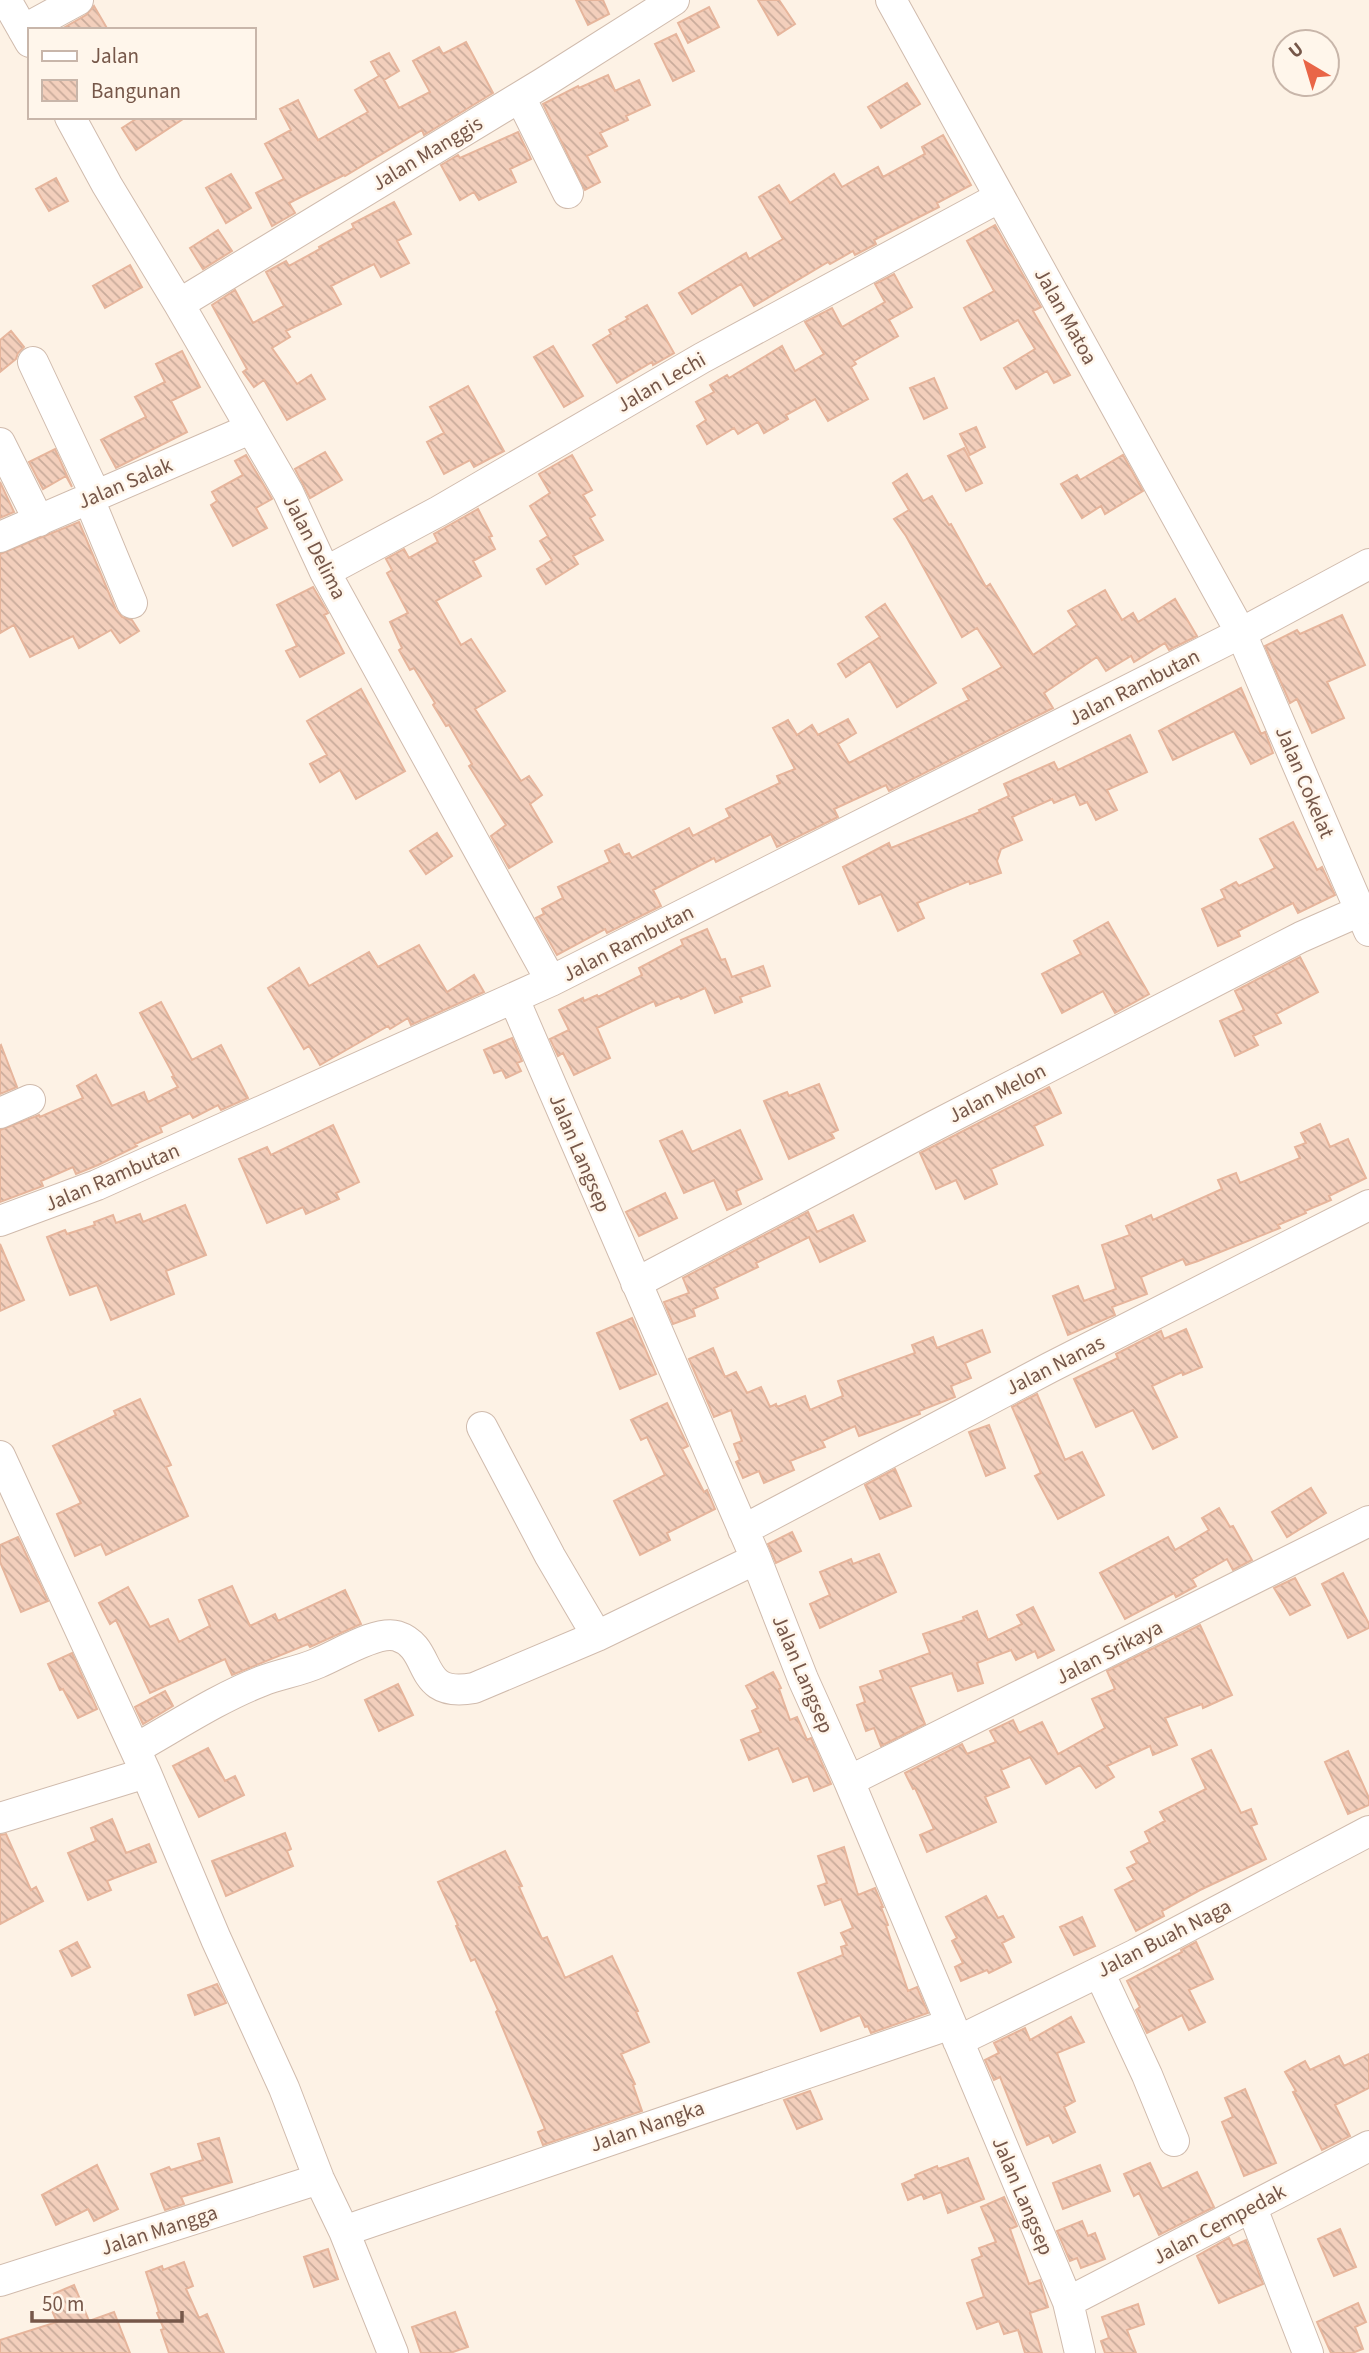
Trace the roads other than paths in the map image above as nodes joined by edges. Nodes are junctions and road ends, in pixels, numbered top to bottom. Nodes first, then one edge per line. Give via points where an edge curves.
1 (6, 0) edge
2 (78, 0) edge
3 (674, 0) edge
4 (891, 0) edge
5 (38, 28) edge
6 (26, 36) edge
7 (520, 97) junction
8 (71, 119) edge
9 (568, 193) dead end
10 (1000, 197) junction
11 (179, 304) junction
12 (33, 362) dead end
13 (250, 429) junction
14 (0, 443) edge
15 (92, 498) junction
16 (39, 521) junction
17 (0, 537) edge
18 (1369, 564) edge
19 (325, 572) junction
20 (132, 603) dead end
21 (1241, 633) junction
22 (1365, 921) edge
23 (551, 982) junction
24 (514, 999) junction
25 (30, 1100) dead end
26 (0, 1113) edge
27 (1369, 1205) edge
28 (0, 1221) edge
29 (636, 1283) junction
30 (482, 1427) dead end
31 (0, 1456) edge
32 (1369, 1521) edge
33 (743, 1530) junction
34 (756, 1559) junction
35 (597, 1636) junction
36 (141, 1761) junction
37 (849, 1781) junction
38 (0, 1818) edge
39 (1369, 1832) edge
40 (1099, 1972) junction
41 (955, 2032) junction
42 (1174, 2141) dead end
43 (1369, 2146) edge
44 (319, 2179) junction
45 (1252, 2208) junction
46 (344, 2231) junction
47 (0, 2281) edge
48 (1068, 2302) junction
49 (393, 2353) edge
50 (1080, 2353) edge
51 (1308, 2353) edge

1 - 6 street
2 - 5 street
3 - 7 street, Jalan Manggis
4 - 10 street, Jalan Matoa
7 - 9 street
7 - 11 street, Jalan Manggis
8 - 11 street, Jalan Delima
10 - 19 street, Jalan Lechi via 702,358
10 - 21 street, Jalan Matoa
11 - 13 street, Jalan Delima
12 - 15 street
13 - 15 street, Jalan Salak
13 - 19 street, Jalan Delima via 288,492
14 - 16 street
15 - 16 street, Jalan Salak
15 - 20 street
16 - 17 street, Jalan Salak
18 - 21 street, Jalan Rambutan
19 - 23 street, Jalan Delima
21 - 22 street, Jalan Cokelat
21 - 23 street, Jalan Rambutan
22 - 29 street, Jalan Melon via 1289,943
23 - 24 street, Jalan Rambutan
24 - 28 street, Jalan Rambutan via 97,1185
24 - 29 street, Jalan Langsep
25 - 26 street
27 - 33 street, Jalan Nanas
29 - 33 street, Jalan Langsep
30 - 35 street
31 - 36 street
32 - 37 street, Jalan Srikaya
33 - 34 street, Jalan Langsep
34 - 35 street
34 - 37 street, Jalan Langsep
35 - 36 street via 474,1688 454,1690 434,1681 402,1638 376,1637 318,1664 261,1682
36 - 38 street
36 - 44 street
37 - 41 street, Jalan Langsep
39 - 40 street, Jalan Buah Naga
40 - 41 street, Jalan Buah Naga
40 - 42 street
41 - 46 street, Jalan Nangka
41 - 48 street, Jalan Langsep
43 - 45 street, Jalan Cempedak
44 - 46 street
44 - 47 street, Jalan Mangga
45 - 48 street, Jalan Cempedak
45 - 51 street
46 - 49 street
48 - 50 street, Jalan Langsep

